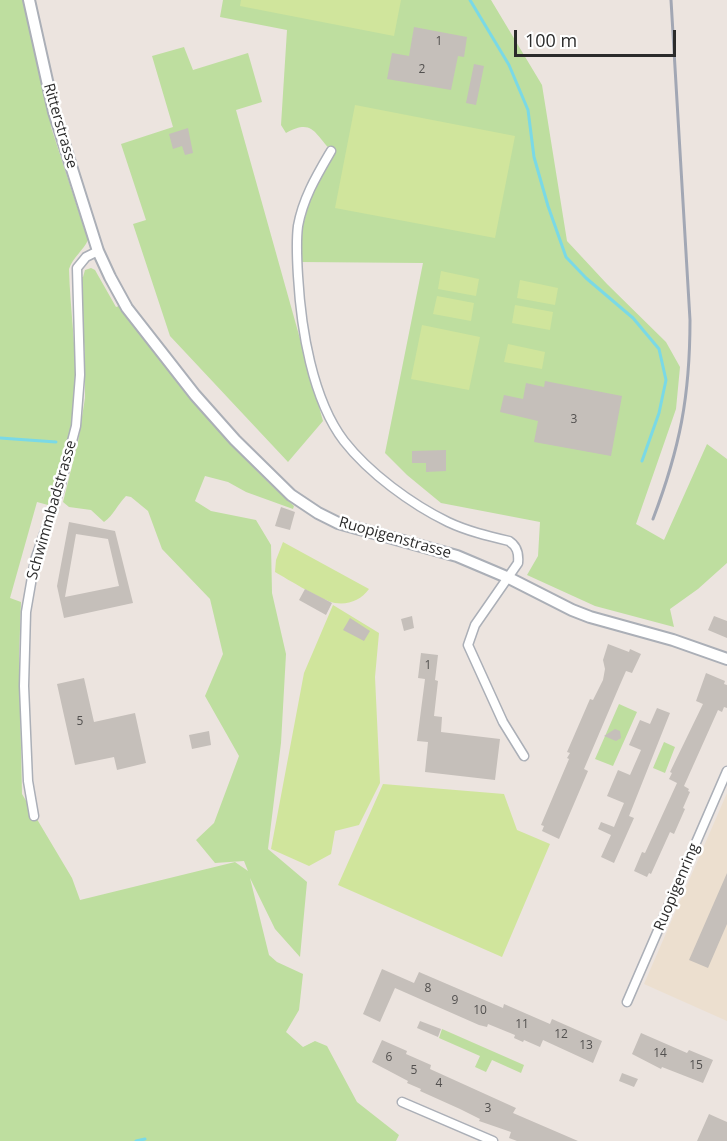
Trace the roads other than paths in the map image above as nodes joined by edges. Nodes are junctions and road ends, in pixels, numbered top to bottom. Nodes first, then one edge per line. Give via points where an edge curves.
1 (29, 0) edge
2 (331, 151) dead end
3 (98, 251) junction
4 (509, 578) junction
5 (727, 659) edge
6 (524, 756) dead end
7 (727, 771) edge
8 (34, 816) dead end
9 (627, 1002) dead end
10 (402, 1102) dead end
11 (493, 1141) edge

1 - 3 street, Ritterstrasse via 54,112
2 - 4 street via 310,186 298,227 297,252 302,325 326,408 343,440 370,470 419,507 448,522 513,544 519,555
3 - 4 street, Ruopigenstrasse via 127,308 165,357 235,440 291,495 338,523 458,556
3 - 8 street, Schwimmbadstrasse via 77,268 81,375 76,426 35,560 26,612 24,686 28,781
4 - 5 street, Ruopigenstrasse via 590,617
4 - 6 street via 475,625 468,645 503,722
7 - 9 street, Ruopigenring
10 - 11 street

